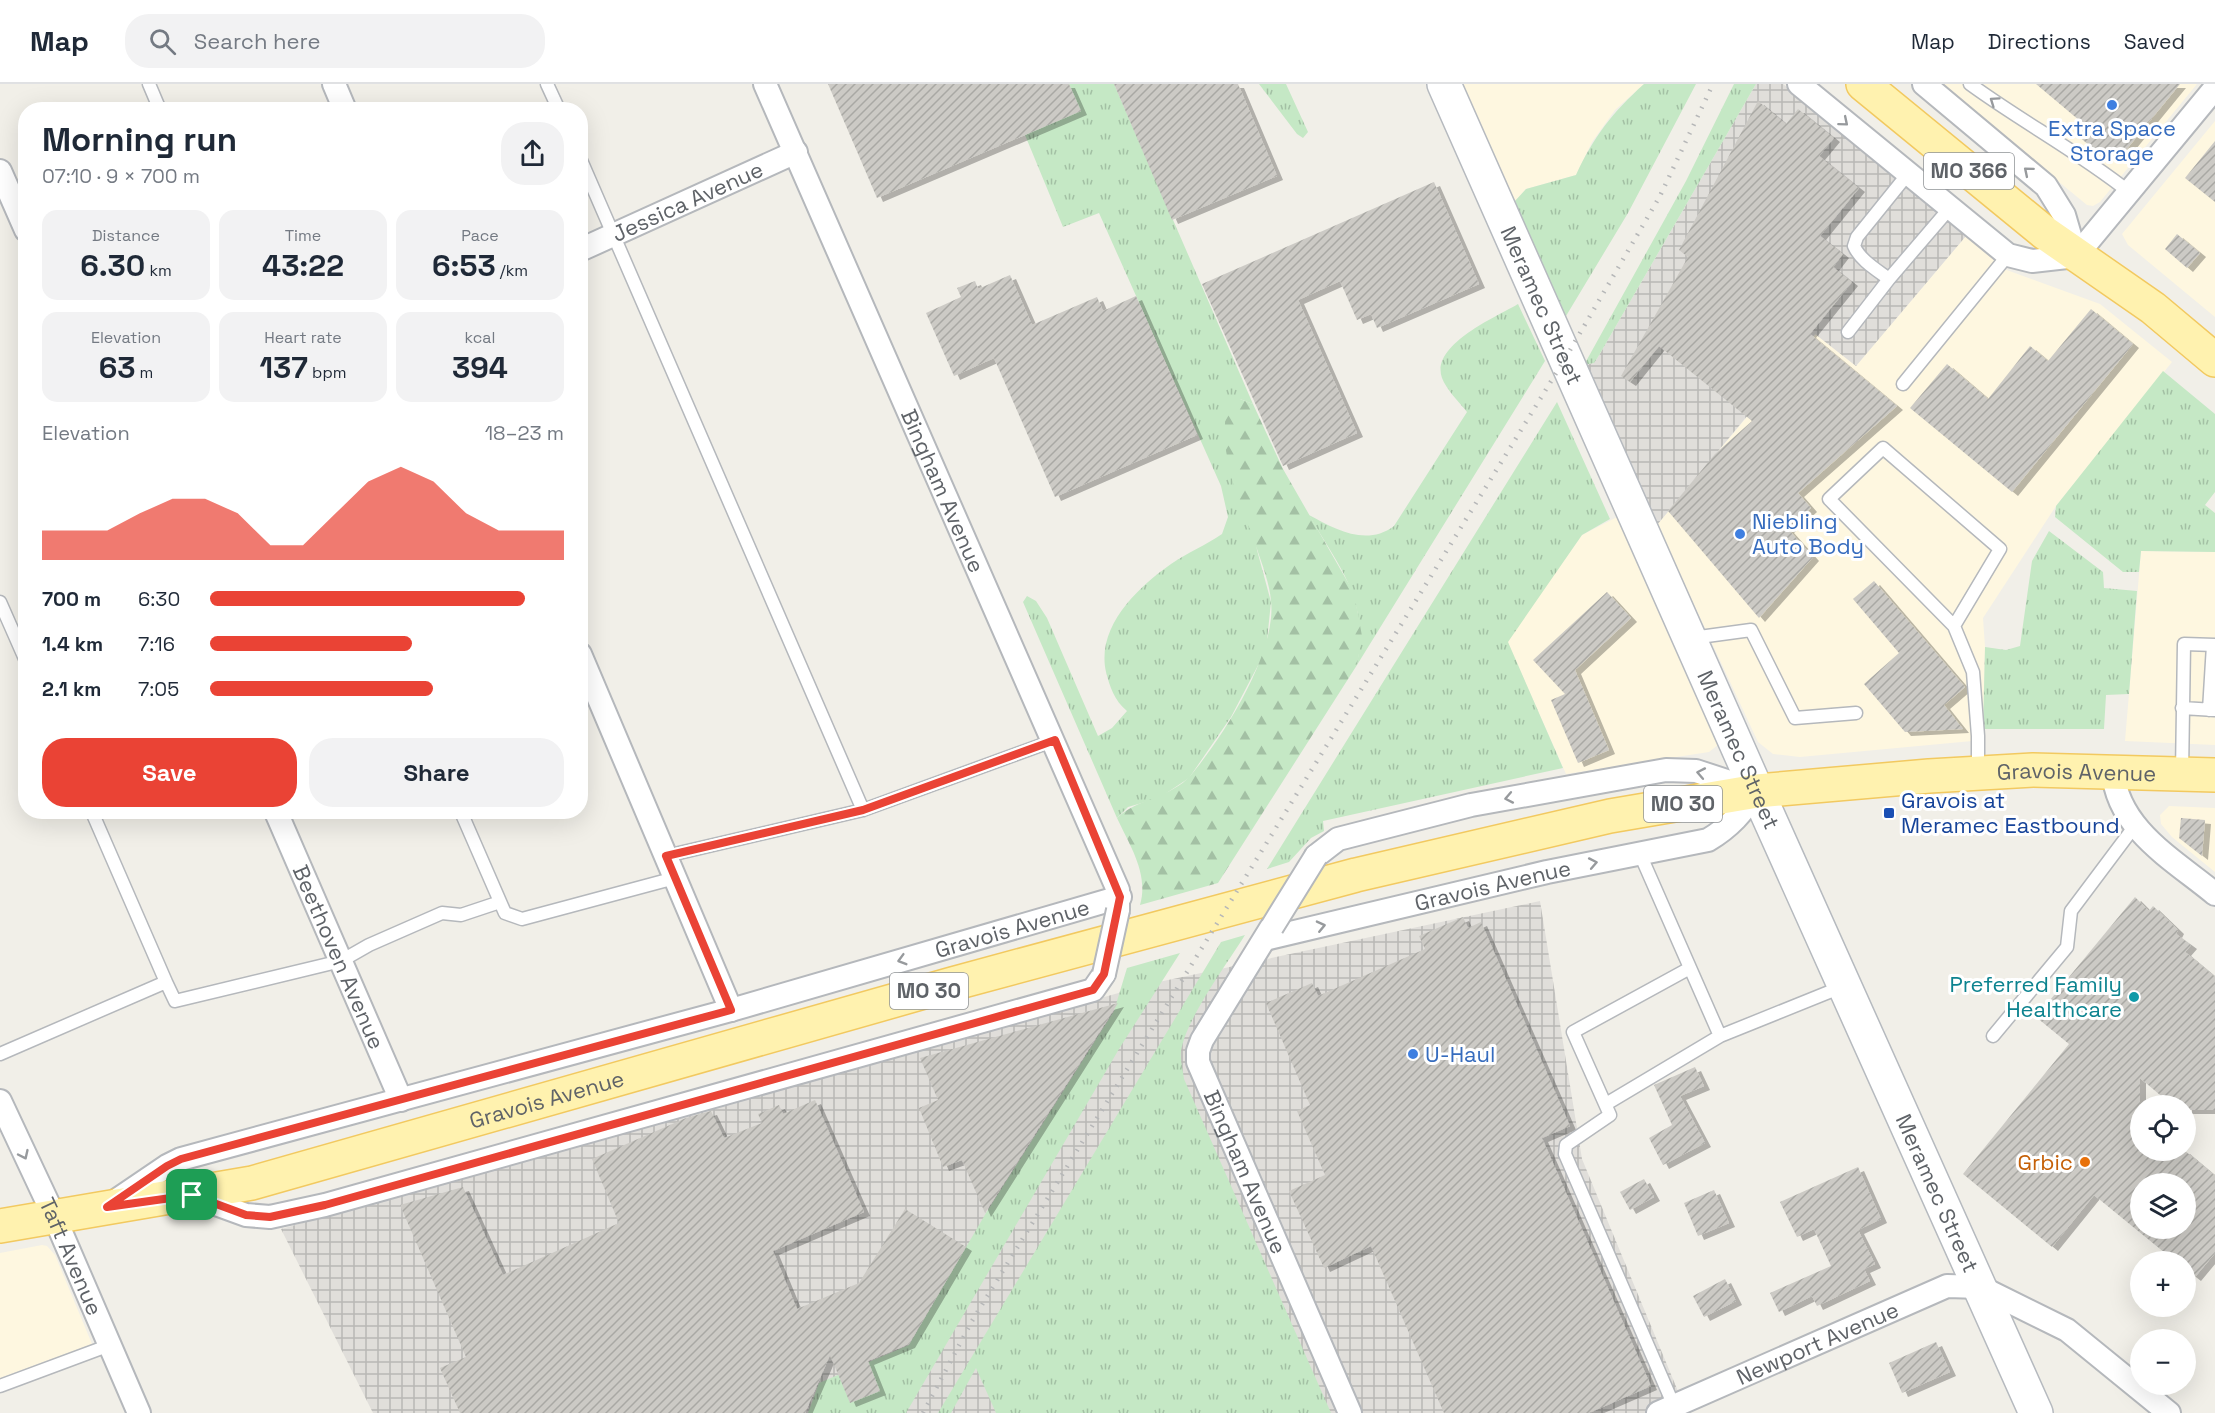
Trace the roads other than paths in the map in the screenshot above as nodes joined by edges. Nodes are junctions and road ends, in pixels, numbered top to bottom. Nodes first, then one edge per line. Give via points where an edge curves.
1 (149, 84) edge
2 (334, 84) edge
3 (548, 84) edge
4 (765, 84) edge
5 (1444, 84) edge
6 (1799, 84) edge
7 (1863, 84) edge
8 (1924, 84) edge
9 (1970, 84) edge
10 (2215, 88) edge
11 (157, 102) edge
12 (342, 102) edge
13 (556, 102) edge
14 (796, 152) junction
15 (0, 171) edge
16 (1907, 175) junction
17 (588, 177) edge
18 (2129, 192) junction
19 (1949, 209) junction
20 (18, 212) edge
21 (614, 234) junction
22 (588, 246) edge
23 (2007, 255) junction
24 (2076, 256) junction
25 (1889, 279) junction
26 (1848, 332) dead end
27 (2215, 360) edge
28 (1903, 384) dead end
29 (0, 602) edge
30 (1954, 626) junction
31 (1690, 638) junction
32 (18, 642) edge
33 (2214, 645) edge
34 (588, 673) edge
35 (2182, 708) junction
36 (2212, 710) edge
37 (1856, 713) dead end
38 (1055, 740) junction
39 (2113, 771) junction
40 (1978, 773) junction
41 (2182, 774) junction
42 (2215, 775) edge
43 (1756, 791) junction
44 (863, 810) junction
45 (95, 819) edge
46 (279, 819) edge
47 (464, 819) edge
48 (2134, 827) junction
49 (1640, 854) junction
50 (666, 856) junction
51 (675, 878) junction
52 (2215, 894) edge
53 (500, 902) junction
54 (1119, 903) junction
55 (1268, 933) junction
56 (341, 961) junction
57 (1690, 968) junction
58 (166, 982) junction
59 (1844, 986) junction
60 (731, 1010) junction
61 (1720, 1036) junction
62 (1993, 1036) dead end
63 (0, 1054) edge
64 (401, 1100) junction
65 (0, 1101) edge
66 (1606, 1104) junction
67 (192, 1195) junction
68 (107, 1207) junction
69 (54, 1216) junction
70 (0, 1226) edge
71 (1980, 1287) junction
72 (110, 1345) junction
73 (0, 1386) edge
74 (1666, 1409) edge
75 (139, 1413) edge
76 (1350, 1413) edge
77 (2036, 1413) edge
78 (2169, 1413) edge

1 - 11 lane
2 - 12 street
3 - 13 lane
4 - 14 street, Bingham Avenue
5 - 31 street, Meramec Street
6 -> 16 street
7 - 24 main road, MO 366
24 -> 8 street via 2064,215 2046,186
18 -> 9 lane
10 - 18 street
14 - 21 street, Jessica Avenue
14 - 38 street, Bingham Avenue
15 - 20 street
16 - 19 street
16 - 25 lane via 1866,224 1854,246 1857,253
17 - 21 lane
18 - 24 street
19 - 23 street
19 - 25 lane
21 - 22 street, Jessica Avenue
21 - 44 lane
23 - 24 street via 2032,261
23 - 28 lane
24 - 27 main road, MO 366 via 2153,308
25 - 26 lane
29 - 32 lane
30 - 30 lane via 1828,499 1883,448 2000,549
30 - 40 lane via 1972,672
31 - 37 lane via 1751,630 1795,718
31 - 43 street, Meramec Street
33 - 35 lane via 2184,644
33 - 36 lane
34 - 50 street
35 - 36 lane
35 - 41 lane
38 - 44 lane
38 - 54 street, Bingham Avenue
39 - 40 main road, Gravois Avenue / MO 30
39 - 41 main road, Gravois Avenue / MO 30
39 - 48 street via 2120,806
40 - 43 main road, Gravois Avenue / MO 30
41 - 42 main road, Gravois Avenue / MO 30
43 - 49 street, Gravois Avenue via 1727,829 1708,840
43 -> 55 street, Gravois Avenue, bridge via 1696,771 1666,770 1471,805 1338,839 1316,856
43 - 59 street, Meramec Street
43 - 67 main road, Gravois Avenue / MO 30 via 1546,830 1356,875 952,984 424,1136 252,1183
44 - 50 lane
45 - 58 lane
46 - 56 street, Beethoven Avenue
47 - 53 lane
48 - 52 street
48 - 62 lane via 2071,911 2067,947
55 -> 49 street, Gravois Avenue
49 - 57 lane
50 - 51 street
51 - 53 lane via 522,919 505,913
51 - 60 street
53 - 56 lane via 461,915 442,913
54 -> 60 street, Gravois Avenue
54 - 67 street, Gravois Avenue, bridge via 1104,974 1093,990 325,1205 270,1217 246,1215
55 - 76 street, Bingham Avenue via 1202,1040 1198,1062
56 - 58 lane via 175,1001
56 - 64 street, Beethoven Avenue
57 - 61 lane
57 - 66 lane via 1573,1032
58 - 63 lane
59 - 61 lane
59 - 71 street, Meramec Street
60 - 64 street, Gravois Avenue
61 - 66 lane
64 - 68 street, Gravois Avenue via 181,1159
65 -> 69 street, Taft Avenue
66 - 74 lane via 1610,1116 1572,1139 1565,1154
67 - 68 main road, Gravois Avenue / MO 30
68 - 69 main road, Gravois Avenue / MO 30
69 - 70 main road, Gravois Avenue / MO 30
69 - 72 street, Taft Avenue
71 - 74 street, Newport Avenue via 1943,1286
71 - 77 street, Meramec Street
71 - 78 street via 2067,1330
72 - 73 lane
72 - 75 street, Taft Avenue

